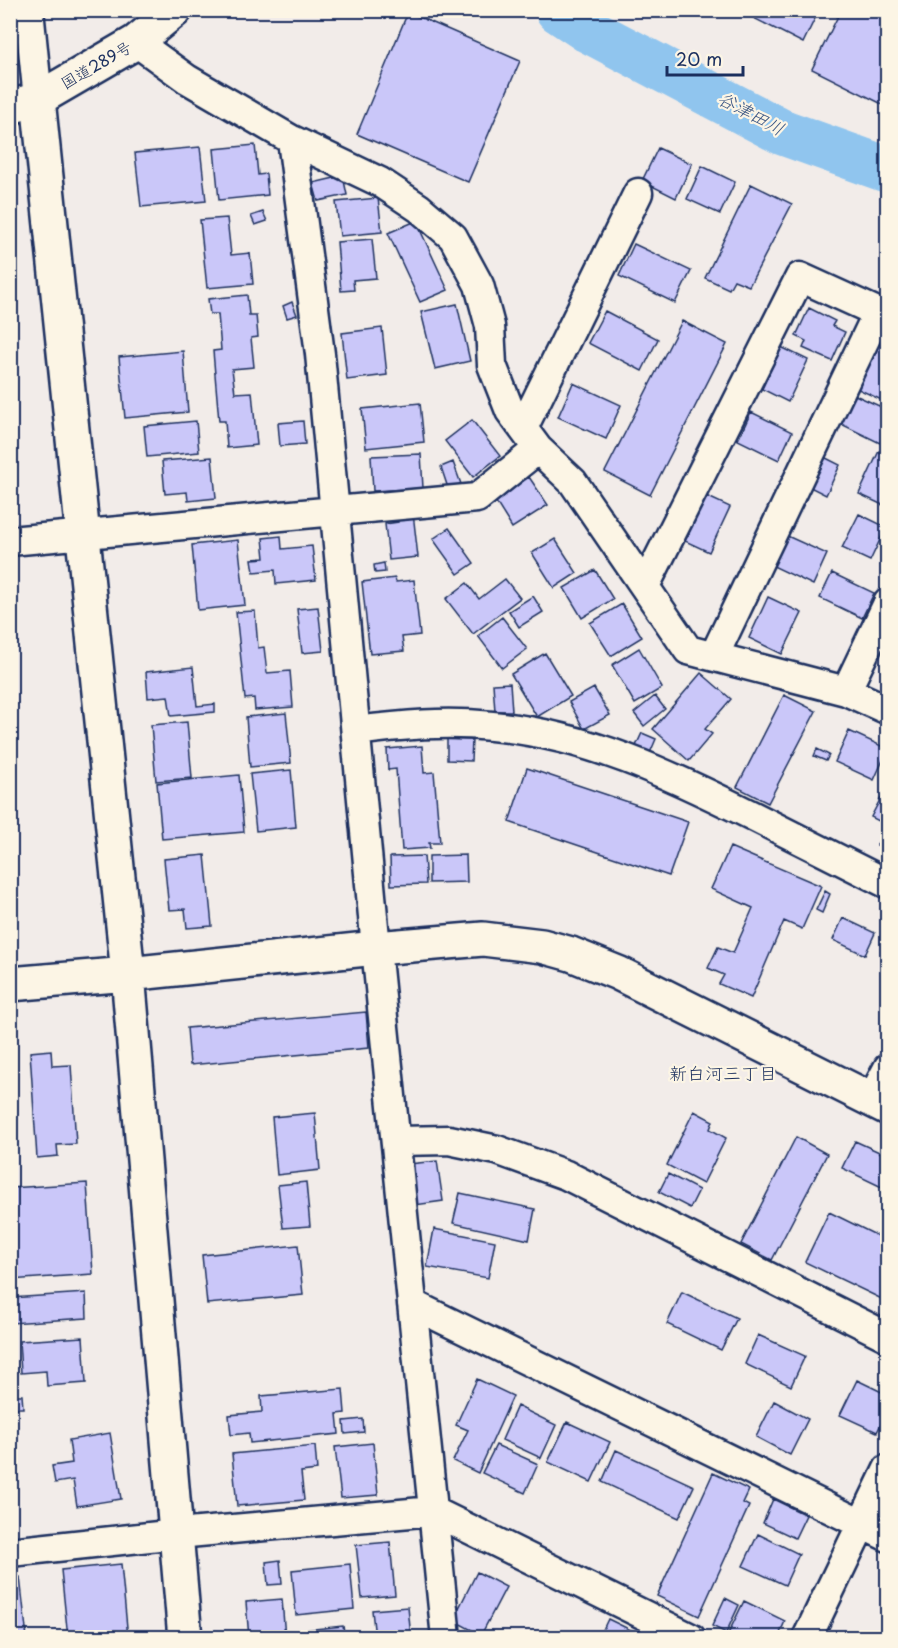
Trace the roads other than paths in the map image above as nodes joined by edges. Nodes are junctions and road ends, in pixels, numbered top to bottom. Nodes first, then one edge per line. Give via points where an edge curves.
1 (29, 10) edge
2 (175, 10) edge
3 (136, 42) junction
4 (24, 103) edge
5 (292, 140) junction
6 (638, 193) dead end
7 (883, 314) edge
8 (530, 438) junction
9 (334, 510) junction
10 (82, 533) junction
11 (10, 541) edge
12 (645, 586) junction
13 (888, 603) edge
14 (714, 657) junction
15 (846, 691) junction
16 (888, 710) edge
17 (356, 731) junction
18 (888, 884) edge
19 (376, 948) junction
20 (128, 974) junction
21 (10, 984) edge
22 (888, 1068) edge
23 (880, 1104) edge
24 (397, 1141) junction
25 (412, 1304) junction
26 (888, 1337) edge
27 (888, 1469) edge
28 (433, 1511) junction
29 (862, 1524) junction
30 (177, 1534) junction
31 (888, 1537) edge
32 (10, 1552) edge
33 (185, 1638) edge
34 (446, 1638) edge
35 (691, 1638) edge
36 (807, 1638) edge

1 - 4 street
2 - 3 main road, 国道289号
3 - 4 main road, 国道289号
3 - 5 street via 187,79
4 - 10 main road
5 - 8 street via 380,182 453,237 479,285 490,326 492,365 510,411
5 - 9 street via 320,354
6 - 8 street
7 - 12 street via 800,277
7 - 14 street
8 - 9 street via 477,498
8 - 12 street via 573,482
9 - 10 street
9 - 17 street
10 - 11 street
10 - 20 main road
12 - 14 street via 688,650
13 - 15 street
14 - 15 street
15 - 16 street
17 - 18 street via 441,723 483,725 535,732 615,753 708,794
17 - 19 street
19 - 20 main road
19 - 23 main road via 483,939 542,946 571,954 655,991
19 - 24 street
20 - 21 main road
20 - 30 main road
22 - 23 street
24 - 25 street
24 - 26 street via 448,1140 487,1148 566,1175
25 - 28 street
25 - 29 street
27 - 29 street
28 - 30 street
28 - 34 street
28 - 35 street
29 - 31 street
29 - 36 street
30 - 32 street
30 - 33 main road

